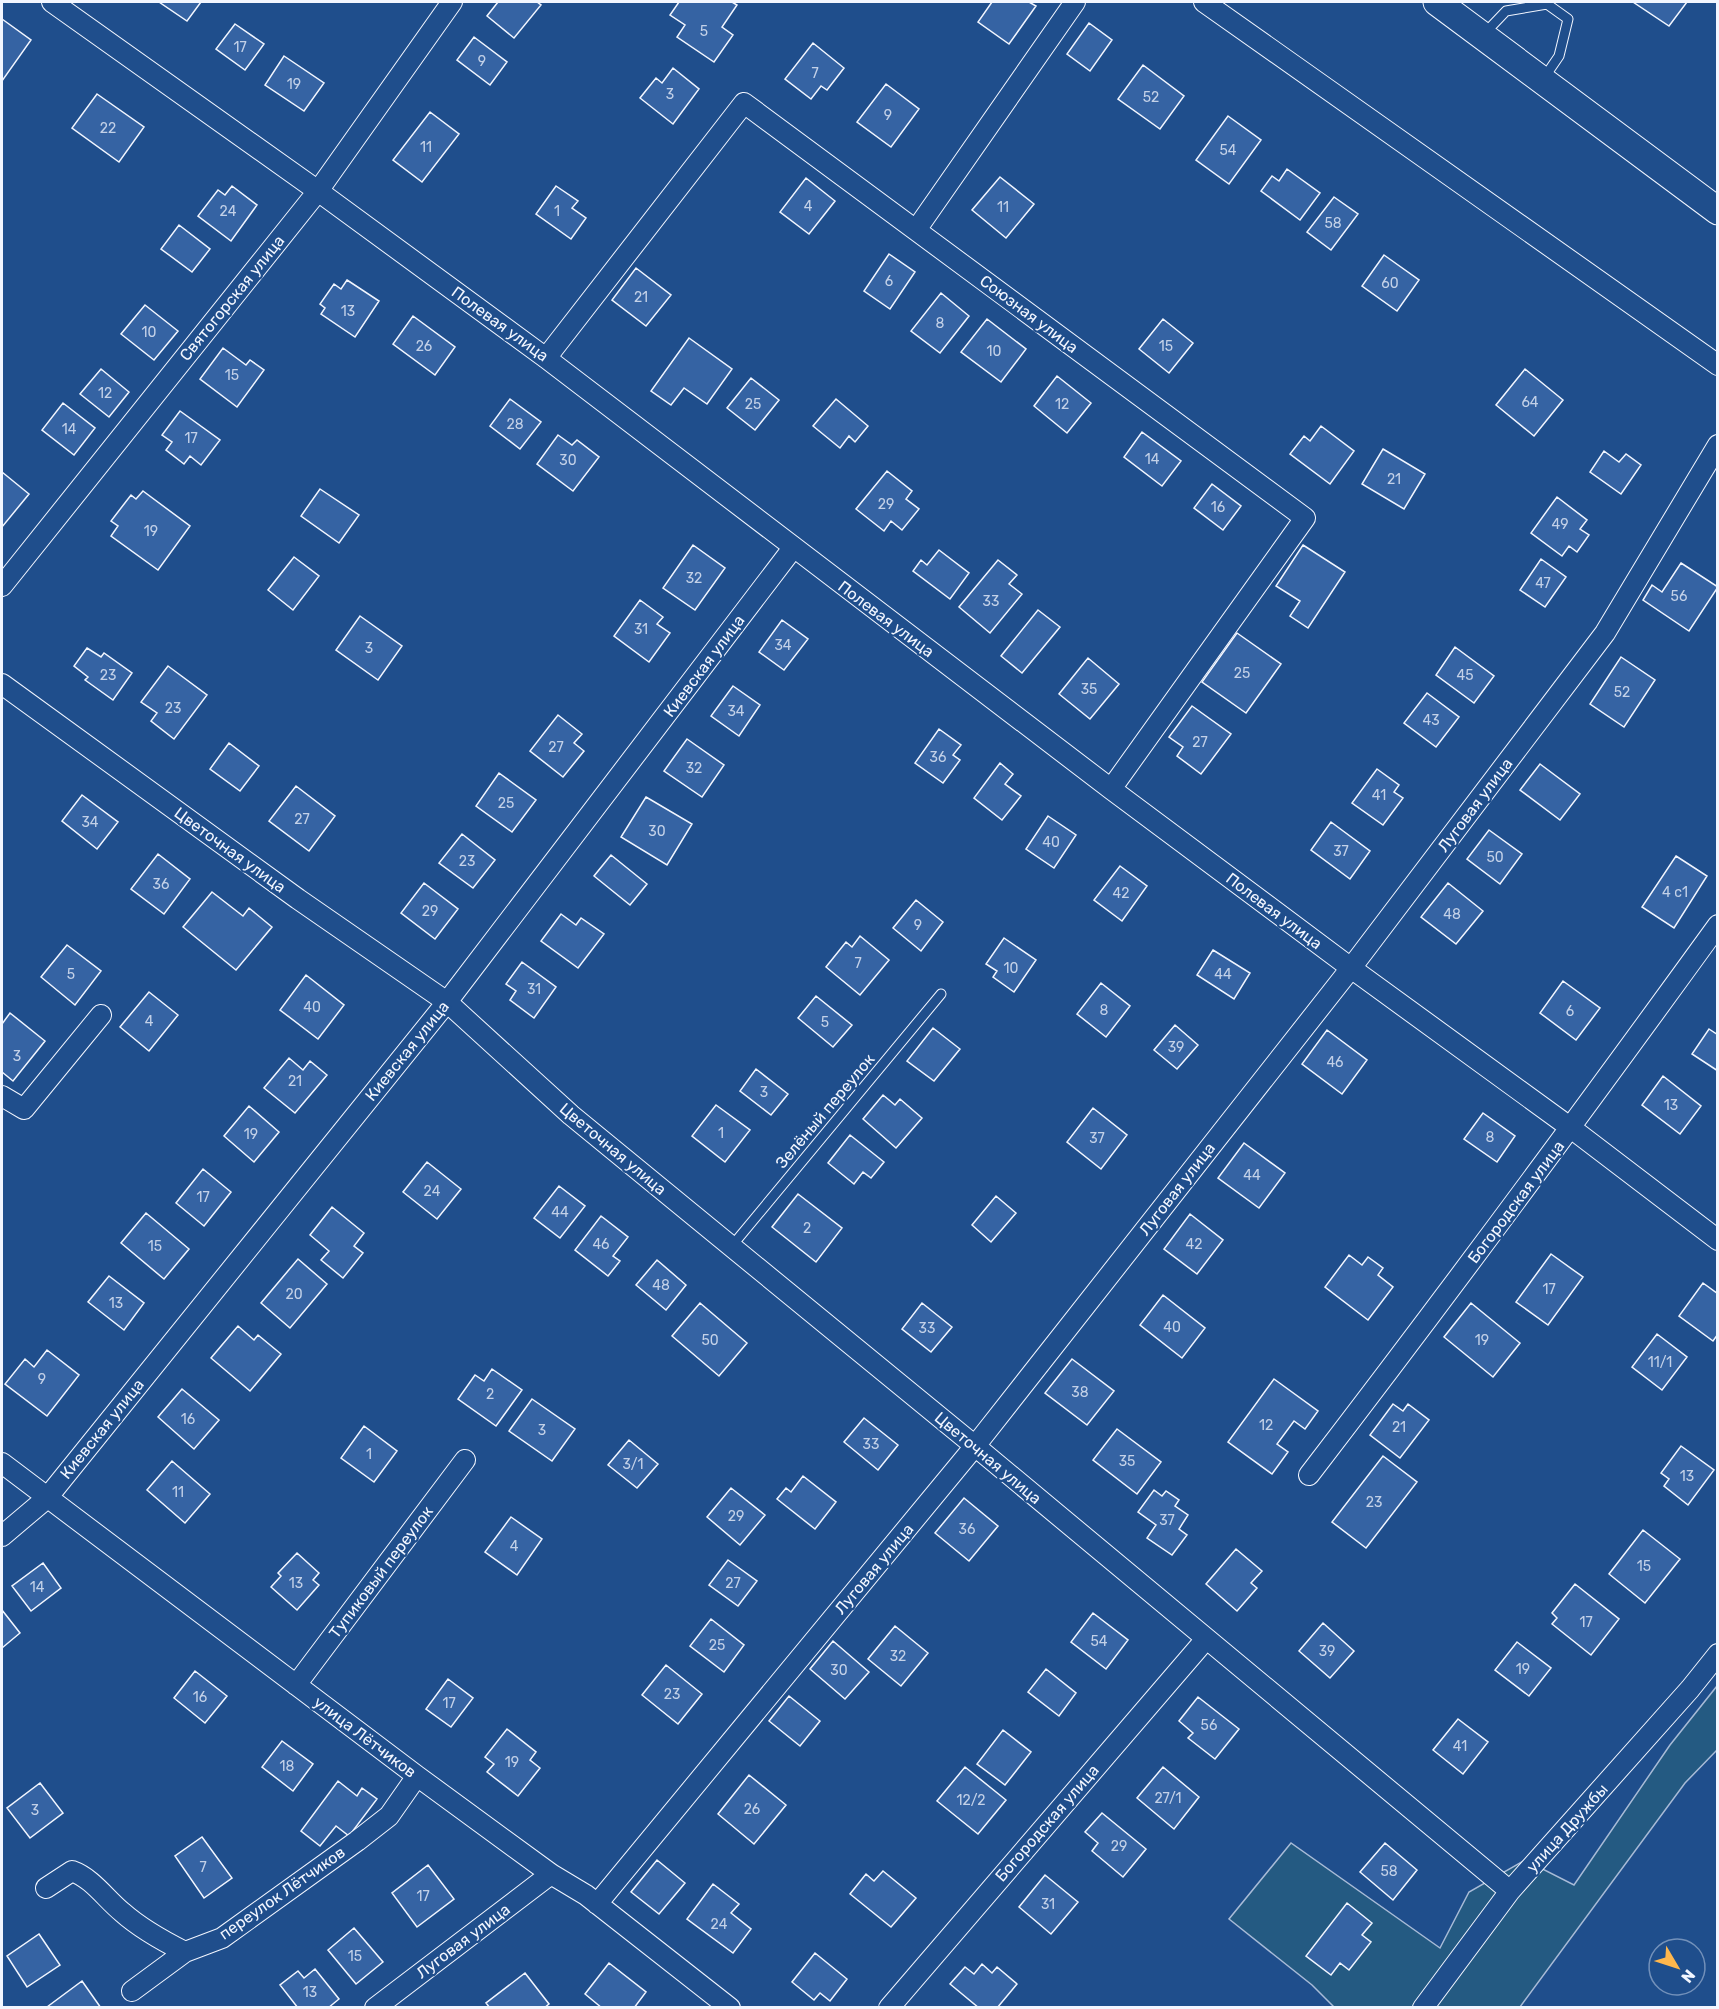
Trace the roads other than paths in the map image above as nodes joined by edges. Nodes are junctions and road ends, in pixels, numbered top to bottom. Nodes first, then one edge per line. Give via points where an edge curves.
1 (52, 2) edge
2 (452, 2) edge
3 (1075, 2) edge
4 (1203, 2) edge
5 (1437, 2) edge
6 (1483, 36) junction
7 (1542, 80) junction
8 (318, 191) junction
9 (1718, 211) edge
10 (916, 230) junction
11 (546, 358) junction
12 (1718, 365) edge
13 (1718, 446) edge
14 (793, 549) junction
15 (2, 586) edge
16 (2, 684) edge
17 (1111, 789) junction
18 (1718, 925) edge
19 (1351, 968) junction
20 (941, 994) dead end
21 (447, 1002) junction
22 (101, 1015) dead end
23 (2, 1096) edge
24 (1571, 1128) junction
25 (1718, 1240) edge
26 (731, 1247) junction
27 (975, 1446) junction
28 (465, 1460) dead end
29 (2, 1463) edge
30 (1309, 1475) dead end
31 (47, 1498) junction
32 (2, 1536) edge
33 (1206, 1638) junction
34 (1718, 1654) edge
35 (296, 1685) junction
36 (417, 1776) junction
37 (551, 1874) junction
38 (46, 1888) dead end
39 (1510, 1891) junction
40 (597, 1904) junction
41 (185, 1952) junction
42 (132, 1991) dead end
43 (375, 2007) edge
44 (730, 2007) edge
45 (889, 2007) edge
46 (1423, 2007) edge

1 - 8 street, Полевая улица
2 - 8 street, Святогорская улица
3 - 10 street
4 - 12 street
5 - 6 main road
6 - 7 main road
6 - 7 lane via 1506,11 1547,4 1568,19 1559,56
7 - 9 main road
8 - 11 street, Полевая улица
8 - 15 street, Святогорская улица
10 - 11 street, Союзная улица via 744,103
10 - 17 street, Союзная улица via 1305,518
11 - 14 street, Полевая улица
13 - 19 street, Луговая улица via 1605,633
14 - 17 street, Полевая улица
14 - 21 street, Киевская улица
16 - 21 street, Цветочная улица
17 - 19 street, Полевая улица
18 - 24 street, Богородская улица
19 - 24 street, Полевая улица
19 - 27 street, Луговая улица
20 - 26 lane, Зелёный переулок
21 - 26 street, Цветочная улица via 571,1115
21 - 31 street, Киевская улица
22 - 23 street via 24,1109
24 - 25 street, Полевая улица
24 - 30 street, Богородская улица
26 - 27 street, Цветочная улица
27 - 33 street, Цветочная улица
27 - 40 street, Луговая улица
28 - 35 street, Тупиковый переулок
29 - 31 street, улица Лётчиков
31 - 32 street, Киевская улица
31 - 35 street, улица Лётчиков
33 - 39 street, Цветочная улица
33 - 45 street, Богородская улица
34 - 39 street, улица Дружбы
35 - 36 street, улица Лётчиков
36 - 37 street, улица Лётчиков
36 - 41 street, переулок Лётчиков via 389,1816 357,1841 222,1938
37 - 40 street, улица Лётчиков
37 - 43 street, Луговая улица
38 - 41 street via 72,1871 82,1875 155,1937
39 - 46 street, улица Дружбы
40 - 44 street, улица Лётчиков
41 - 42 street, переулок Лётчиков

